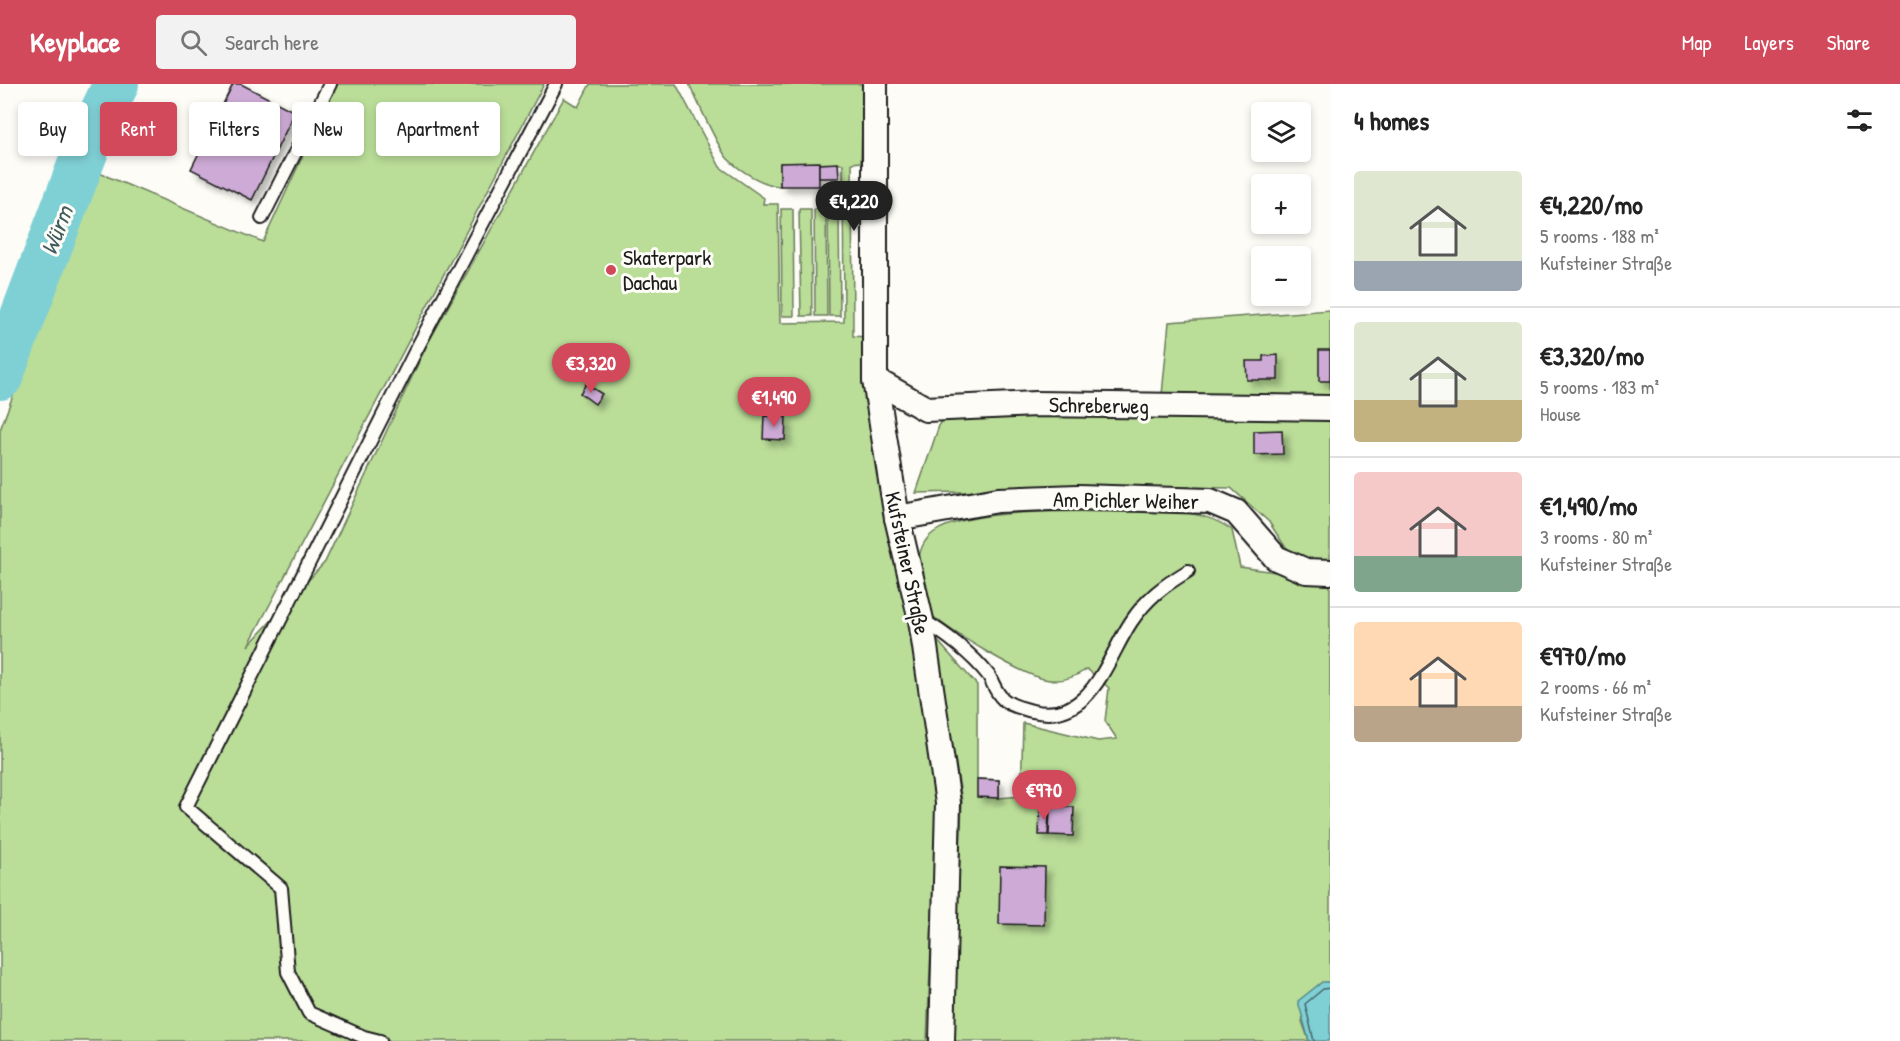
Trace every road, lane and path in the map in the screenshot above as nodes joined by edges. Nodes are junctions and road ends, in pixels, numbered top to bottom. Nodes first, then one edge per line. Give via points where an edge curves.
1 (330, 84) edge
2 (556, 84) edge
3 (875, 84) edge
4 (262, 218) dead end
5 (875, 380) junction
6 (1330, 408) edge
7 (897, 518) junction
8 (1188, 571) dead end
9 (1330, 572) edge
10 (921, 620) junction
11 (380, 1041) edge
12 (942, 1041) edge

1 - 4 lane
2 - 11 lane via 415,352 186,807 281,888 288,972 309,1013
3 - 5 street, Kufsteiner Straße
5 - 6 street, Schreberweg via 926,409 1036,404
5 - 7 street, Kufsteiner Straße
7 - 9 street, Am Pichler Weiher via 998,500 1078,497 1210,501 1236,512 1276,558 1306,571
7 - 10 street, Kufsteiner Straße
8 - 10 lane via 1157,590 1131,622 1091,693 1070,708 1045,714 1002,699 988,674
10 - 12 street, Kufsteiner Straße via 948,803

